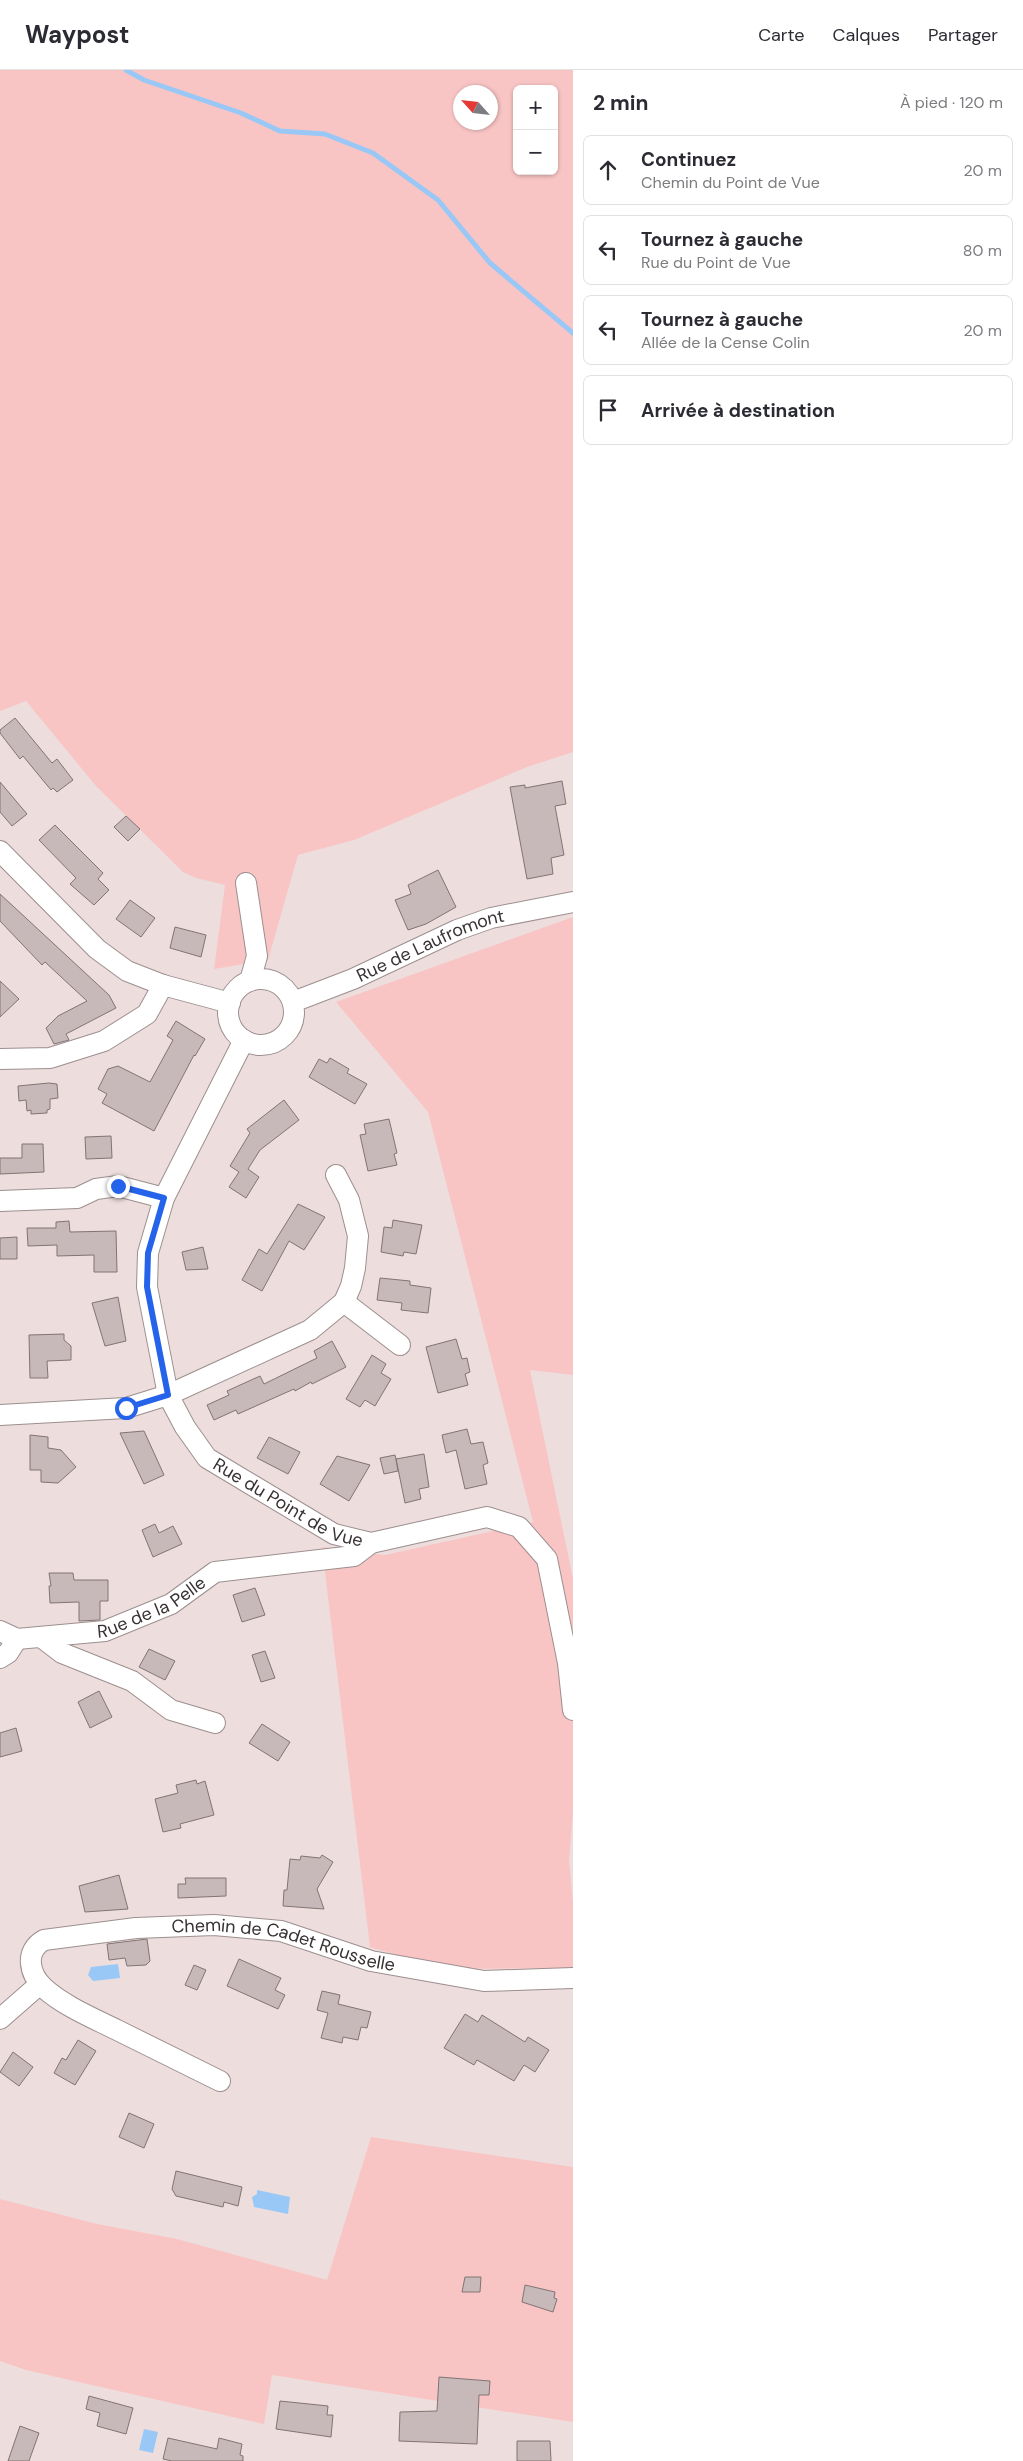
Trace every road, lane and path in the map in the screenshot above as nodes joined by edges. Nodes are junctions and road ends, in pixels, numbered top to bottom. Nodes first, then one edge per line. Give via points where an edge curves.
1 (0, 851) edge
2 (246, 883) dead end
3 (573, 902) edge
4 (250, 981) junction
5 (163, 985) junction
6 (293, 1002) junction
7 (230, 1003) junction
8 (244, 1040) junction
9 (0, 1059) edge
10 (336, 1175) dead end
11 (164, 1198) junction
12 (0, 1201) edge
13 (344, 1302) junction
14 (400, 1345) dead end
15 (168, 1395) junction
16 (0, 1415) edge
17 (371, 1543) junction
18 (9, 1635) edge
19 (42, 1637) junction
20 (0, 1658) edge
21 (573, 1710) edge
22 (215, 1724) dead end
23 (573, 1978) edge
24 (40, 1984) junction
25 (0, 2018) edge
26 (220, 2081) dead end

1 - 5 street via 98,950 127,971
2 - 4 street via 257,956
3 - 6 street, Rue de Laufromont via 492,918 457,930 353,979
4 - 6 street via 276,982
4 - 7 street via 235,992
5 - 7 street
5 - 9 street via 147,1014 104,1041 50,1058
6 - 8 street via 293,1021 280,1040 254,1044
7 - 8 street via 230,1022
8 - 11 street, Rue du Point de Vue
10 - 13 street via 349,1200 358,1236 356,1268
11 - 12 street via 118,1186 96,1189 77,1198
11 - 15 street, Rue du Point de Vue via 148,1253 147,1287
13 - 14 street
13 - 15 street via 310,1330
15 - 16 street via 126,1408
15 - 17 street, Rue du Point de Vue via 207,1458 334,1534
17 - 19 street, Rue de la Pelle via 354,1556 215,1572 171,1604 105,1631
17 - 21 street, Rue du Point de Vue via 487,1517 520,1527 547,1558 568,1663
18 - 19 street, Rue de la Pelle
18 - 20 street via 8,1653
19 - 22 street via 62,1653 132,1681 171,1710
23 - 24 street, Chemin de Cadet Rousselle via 484,1981 371,1961 282,1931 214,1925 136,1928 44,1940 35,1945 31,1954 31,1966
24 - 25 street
24 - 26 street via 88,2016

